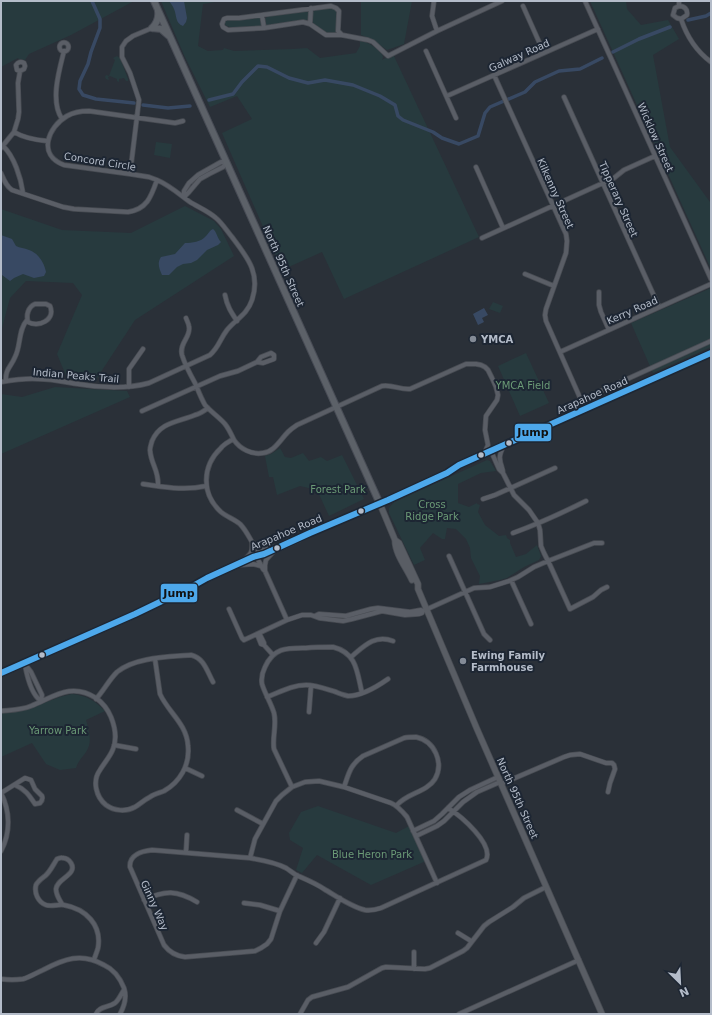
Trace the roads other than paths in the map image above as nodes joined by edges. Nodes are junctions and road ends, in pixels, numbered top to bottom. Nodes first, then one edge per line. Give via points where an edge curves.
1 (154, 1) edge
2 (434, 1) edge
3 (502, 1) edge
4 (586, 1) edge
5 (679, 3) edge
6 (523, 6) dead end
7 (311, 8) junction
8 (158, 9) junction
9 (262, 15) junction
10 (682, 19) junction
11 (310, 24) junction
12 (152, 28) junction
13 (264, 28) junction
14 (598, 29) junction
15 (338, 31) junction
16 (437, 31) junction
17 (342, 35) junction
18 (328, 36) junction
19 (170, 37) junction
20 (64, 51) dead end
21 (426, 51) dead end
22 (544, 53) junction
23 (711, 62) edge
24 (20, 71) dead end
25 (494, 75) junction
26 (446, 96) junction
27 (564, 97) dead end
28 (137, 118) junction
29 (456, 118) dead end
30 (62, 119) junction
31 (183, 121) dead end
32 (14, 132) junction
33 (48, 141) junction
34 (2, 147) edge
35 (655, 156) junction
36 (227, 162) junction
37 (476, 167) dead end
38 (1, 173) edge
39 (130, 174) junction
40 (157, 180) junction
41 (603, 184) junction
42 (23, 194) junction
43 (184, 197) junction
44 (554, 206) junction
45 (503, 228) junction
46 (482, 238) dead end
47 (525, 274) dead end
48 (711, 279) edge
49 (711, 284) edge
50 (554, 286) junction
51 (600, 292) dead end
52 (254, 293) joint
53 (225, 295) dead end
54 (659, 307) junction
55 (186, 318) dead end
56 (27, 320) junction
57 (237, 321) junction
58 (609, 330) junction
59 (711, 341) edge
60 (143, 349) dead end
61 (560, 352) junction
62 (711, 353) edge
63 (257, 362) dead end
64 (187, 366) junction
65 (6, 381) junction
66 (1, 382) edge
67 (196, 386) junction
68 (129, 387) junction
69 (581, 400) junction
70 (336, 406) junction
71 (208, 408) junction
72 (585, 409) junction
73 (142, 411) dead end
74 (486, 436) junction
75 (234, 439) junction
76 (504, 445) junction
77 (493, 450) junction
78 (484, 454) junction
79 (555, 468) dead end
80 (503, 473) junction
81 (143, 484) dead end
82 (158, 486) junction
83 (206, 486) junction
84 (510, 488) junction
85 (483, 499) dead end
86 (586, 501) dead end
87 (380, 504) junction
88 (538, 523) junction
89 (513, 533) dead end
90 (252, 542) junction
91 (602, 543) dead end
92 (256, 546) junction
93 (281, 546) junction
94 (256, 556) junction
95 (449, 556) dead end
96 (548, 561) junction
97 (236, 565) junction
98 (261, 566) junction
99 (265, 571) junction
100 (511, 580) junction
101 (607, 587) dead end
102 (465, 593) junction
103 (229, 609) dead end
104 (425, 610) junction
105 (286, 620) junction
106 (531, 624) dead end
107 (258, 633) junction
108 (393, 640) dead end
109 (490, 640) dead end
110 (273, 655) junction
111 (351, 657) junction
112 (155, 659) junction
113 (24, 663) junction
114 (1, 673) edge
115 (388, 679) dead end
116 (213, 682) dead end
117 (311, 686) junction
118 (362, 692) junction
119 (267, 697) junction
120 (96, 698) junction
121 (41, 701) junction
122 (1, 711) edge
123 (309, 712) dead end
124 (114, 745) junction
125 (136, 749) dead end
126 (185, 768) junction
127 (202, 776) dead end
128 (500, 781) junction
129 (15, 785) junction
130 (292, 787) junction
131 (344, 787) junction
132 (608, 792) dead end
133 (1, 793) edge
134 (396, 806) junction
135 (448, 808) junction
136 (237, 810) dead end
137 (454, 812) junction
138 (263, 824) junction
139 (413, 831) junction
140 (187, 835) dead end
141 (416, 836) junction
142 (1, 851) edge
143 (186, 852) junction
144 (250, 858) junction
145 (297, 875) junction
146 (437, 883) junction
147 (546, 887) junction
148 (340, 898) junction
149 (144, 900) junction
150 (197, 902) dead end
151 (244, 903) dead end
152 (62, 904) junction
153 (280, 911) junction
154 (458, 933) dead end
155 (471, 942) junction
156 (316, 943) dead end
157 (414, 952) dead end
158 (94, 960) junction
159 (579, 960) junction
160 (414, 968) junction
161 (1, 979) edge
162 (124, 989) junction
163 (96, 1014) edge
164 (120, 1014) edge
165 (300, 1014) edge
166 (460, 1014) edge
167 (602, 1014) edge

1 - 8 main road, North 95th Street
2 - 16 street via 432,16
3 - 16 street
4 - 14 street, Wicklow Street
5 - 10 street via 687,11 687,15
5 - 10 street via 673,14
6 - 22 street
7 - 9 street
7 - 11 street
7 - 15 street via 337,8
8 - 12 main road via 157,21
8 - 19 main road, North 95th Street
9 - 13 street
9 - 13 street via 227,18 222,24 228,30
10 - 23 street via 684,29 695,47
11 - 13 street via 303,22
11 - 18 street
12 - 19 main road via 161,30
12 - 28 street via 133,36 122,47 122,57 139,100
14 - 22 street, Galway Road
14 - 35 street, Wicklow Street
15 - 17 street
15 - 18 street
16 - 17 street via 388,56 373,42
17 - 18 street
19 - 36 main road, North 95th Street
20 - 30 street via 56,87 57,108
21 - 26 street
22 - 25 street, Galway Road
24 - 32 street via 19,112
25 - 26 street, Galway Road
25 - 44 street, Kilkenny Street
26 - 29 street
27 - 41 street, Tipperary Street
28 - 30 street via 83,111
28 - 31 street via 175,123
28 - 39 street
30 - 33 street
32 - 33 street via 20,136
32 - 34 street
33 - 39 street, Concord Circle via 48,149 54,160 59,163
34 - 42 street via 8,151 14,162
35 - 41 street via 624,170
35 - 48 street, Wicklow Street
36 - 43 street via 220,162 198,175 184,190
36 - 70 main road, North 95th Street
37 - 45 street
38 - 42 street via 8,187
39 - 40 street, Concord Circle
40 - 42 street via 145,205 128,212 74,209
40 - 43 street, Concord Circle
41 - 44 street
41 - 54 street, Tipperary Street
43 - 52 street, Concord Circle via 217,218 248,258 254,274
44 - 45 street
44 - 50 street, Kilkenny Street via 567,241 566,254
45 - 46 street
47 - 50 street
49 - 54 street, Kerry Road
50 - 61 street, Kilkenny Street via 545,315
51 - 58 street via 599,305
52 - 57 street, Indian Peaks Trail via 247,309
53 - 57 street
54 - 58 street, Kerry Road
55 - 64 street via 189,332 181,349
56 - 56 street via 30,324 44,322 50,318 52,308 46,304 32,305
56 - 65 street via 15,358 7,371
57 - 64 street, Indian Peaks Trail via 224,334 210,356
58 - 61 street, Kerry Road
59 - 69 street, Arapahoe Road
60 - 68 street via 129,369
61 - 69 street, Kilkenny Street
62 - 72 main road, Arapahoe Road
63 - 67 street
64 - 67 street
64 - 68 street, Indian Peaks Trail via 149,383
65 - 66 street, Indian Peaks Trail
65 - 68 street, Indian Peaks Trail via 27,378 91,386
67 - 71 street
67 - 73 street
69 - 72 street, Kilkenny Street
70 - 74 street via 382,386 392,385 410,389 466,364 476,364 488,370 498,395 486,416
70 - 75 street via 297,425 267,452 260,454 244,450
70 - 87 main road, North 95th Street
71 - 75 street via 230,430
71 - 82 street via 159,429 154,436 150,458 158,475
72 - 76 main road, Arapahoe Road
74 - 77 street
74 - 78 street via 488,445
75 - 83 street via 222,447 213,458 208,469
76 - 77 main road, Arapahoe Road
76 - 80 street via 500,454
77 - 78 main road, Arapahoe Road
77 - 80 street via 499,469
78 - 87 main road, Arapahoe Road
79 - 84 street
80 - 84 street
81 - 82 street
82 - 83 street via 185,489
83 - 90 street via 222,513 239,523
84 - 85 street
84 - 88 street
86 - 88 street
87 - 93 main road, Arapahoe Road
87 - 104 main road, North 95th Street via 404,567 418,589
88 - 89 street
88 - 96 street
90 - 92 street
90 - 97 street via 252,552
91 - 96 street via 594,543
92 - 93 street via 262,549
92 - 94 street
93 - 94 main road, Arapahoe Road
93 - 99 street via 266,560
94 - 97 main road, Arapahoe Road
94 - 98 street
95 - 102 street
96 - 100 street
96 - 101 street via 570,609
97 - 98 street
97 - 113 main road, Arapahoe Road via 135,614
98 - 99 street
99 - 105 street
100 - 102 street
100 - 106 street
102 - 104 street
102 - 109 street via 484,634
103 - 107 street via 243,639
104 - 105 street via 410,612 378,608 346,616 302,615
104 - 128 main road, North 95th Street
105 - 107 street
107 - 110 street via 264,646
108 - 111 street via 383,638 372,641
110 - 111 street via 289,648 333,648
110 - 119 street via 262,672 261,679
111 - 118 street
112 - 116 street via 196,656 203,662
112 - 120 street via 139,661 122,668
112 - 126 street via 162,699 182,726 188,740
113 - 114 main road, Arapahoe Road
113 - 121 street via 26,674 37,698
115 - 118 street
117 - 118 street via 348,696
117 - 119 street via 298,685
117 - 123 street
119 - 130 street via 275,720 274,749
120 - 121 street via 81,692 67,691
120 - 124 street via 112,720 115,728
121 - 122 street via 23,708
124 - 125 street
124 - 126 street via 109,758 98,773 96,790 105,804 116,810 131,809 170,787
126 - 127 street
128 - 132 street via 564,757 580,754 614,765
128 - 135 street via 470,790
128 - 137 street via 477,792
128 - 147 main road, North 95th Street
129 - 129 street via 25,778 31,780 42,796 42,802 35,804 22,788
129 - 133 street
130 - 131 street via 305,782 319,781
130 - 138 street via 276,801
131 - 134 street
131 - 134 street via 349,771 363,756 404,738 423,739 433,748 439,760 436,778 428,787 405,798
133 - 142 street via 8,812 8,831
134 - 139 street via 407,817
135 - 137 street, Ginny Way
135 - 139 street via 434,821
136 - 138 street
137 - 141 street via 444,822
137 - 146 street, Ginny Way via 476,831 488,857 484,862
138 - 144 street via 255,839
139 - 141 street
140 - 143 street
141 - 146 street
143 - 144 street, Ginny Way
143 - 149 street, Ginny Way via 152,850 133,856 130,867
144 - 145 street, Ginny Way via 274,863
145 - 148 street, Ginny Way
145 - 153 street, Ginny Way
146 - 148 street, Ginny Way via 374,910 363,909
147 - 155 street via 524,898 489,922
147 - 159 main road, North 95th Street
148 - 156 street
149 - 150 street via 165,893 179,893
149 - 153 street, Ginny Way via 164,945 173,954 185,957 255,951 271,939
151 - 153 street via 260,904
152 - 152 street via 56,888 72,868 71,862 62,857 57,859 36,886 37,898 41,902 53,906
152 - 158 street via 82,911 96,928 98,948
154 - 155 street
155 - 160 street via 460,953 430,968
157 - 160 street
158 - 161 street via 72,958 30,977 16,980
158 - 162 street via 106,966 118,977
159 - 166 street
159 - 167 main road, North 95th Street
160 - 165 street via 382,968 348,987 312,996
162 - 163 street via 116,1002 100,1009
162 - 164 street via 126,998

